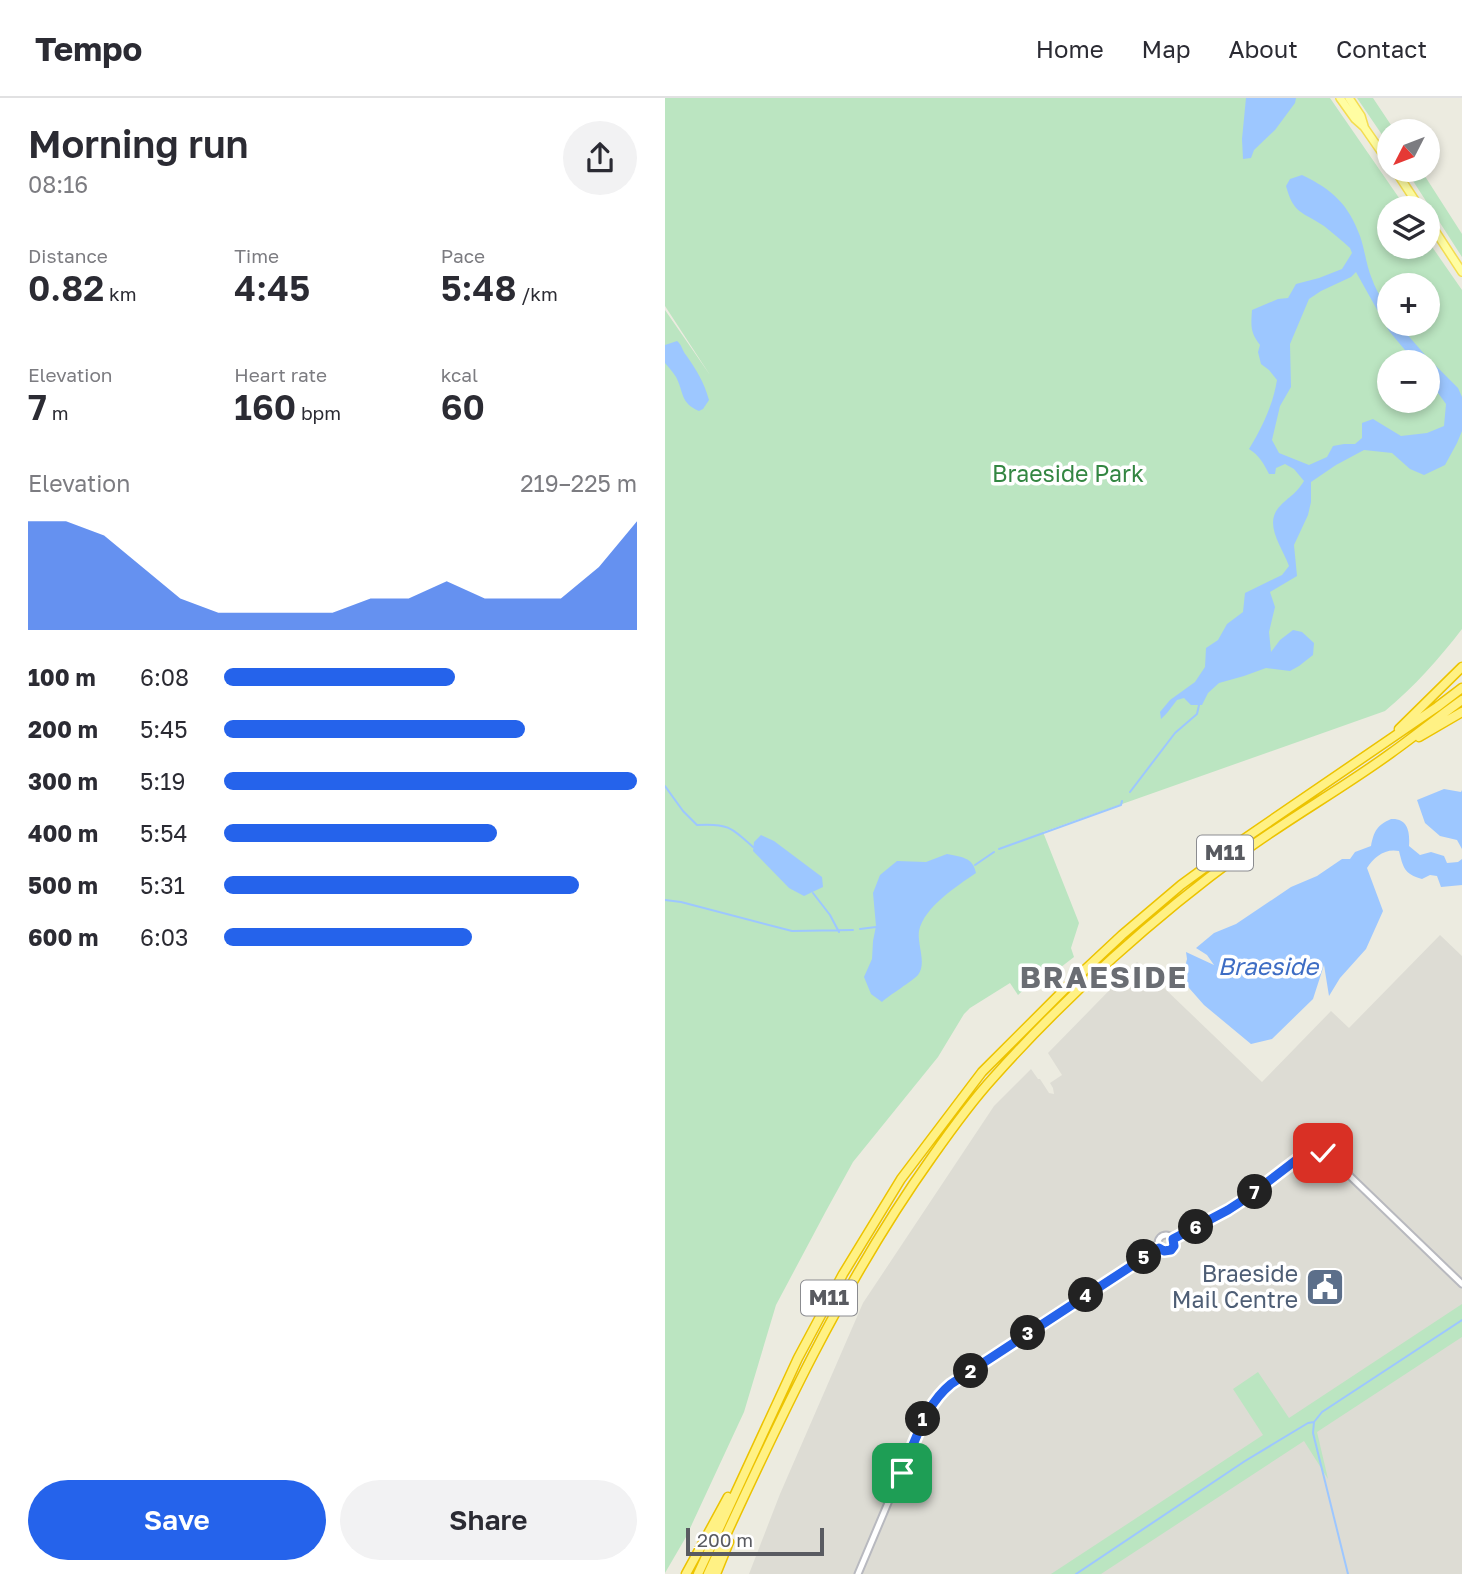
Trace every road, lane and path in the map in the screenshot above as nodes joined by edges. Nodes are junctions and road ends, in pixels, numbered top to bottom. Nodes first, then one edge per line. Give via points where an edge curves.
1 (1340, 98) edge
2 (1349, 98) edge
3 (1364, 127) junction
4 (1377, 146) edge
5 (1440, 238) edge
6 (1462, 272) edge
7 (1462, 667) edge
8 (1462, 688) edge
9 (1462, 700) edge
10 (1462, 712) edge
11 (1384, 744) junction
12 (1391, 753) junction
13 (1308, 1151) junction
14 (1324, 1151) junction
15 (1173, 1239) junction
16 (1159, 1248) junction
17 (1462, 1284) edge
18 (814, 1326) junction
19 (910, 1452) junction
20 (901, 1472) junction
21 (749, 1486) junction
22 (686, 1574) edge
23 (698, 1574) edge
24 (708, 1574) edge
25 (716, 1574) edge
26 (858, 1574) edge

1 - 3 main road
2 - 3 main road
3 - 4 main road
5 - 6 main road
7 - 11 highway
8 - 11 highway, M11
9 - 12 highway, M11
10 - 12 highway
11 - 18 highway, M11 via 1181,885 1007,1046 901,1179
12 - 21 highway, M11 via 1184,897 1126,946 991,1080 871,1250 824,1332
13 - 14 street via 1317,1155
13 - 14 street via 1306,1139 1318,1132 1327,1140
13 - 15 street via 1248,1197
14 - 17 street
15 - 16 street via 1171,1250
15 - 16 street via 1161,1237
16 - 19 street via 941,1392 926,1413
18 - 22 highway
18 - 23 highway, M11
19 - 20 street via 916,1465 909,1473
19 - 20 street via 895,1457 894,1465
20 - 26 street
21 - 24 highway, M11
21 - 25 highway

